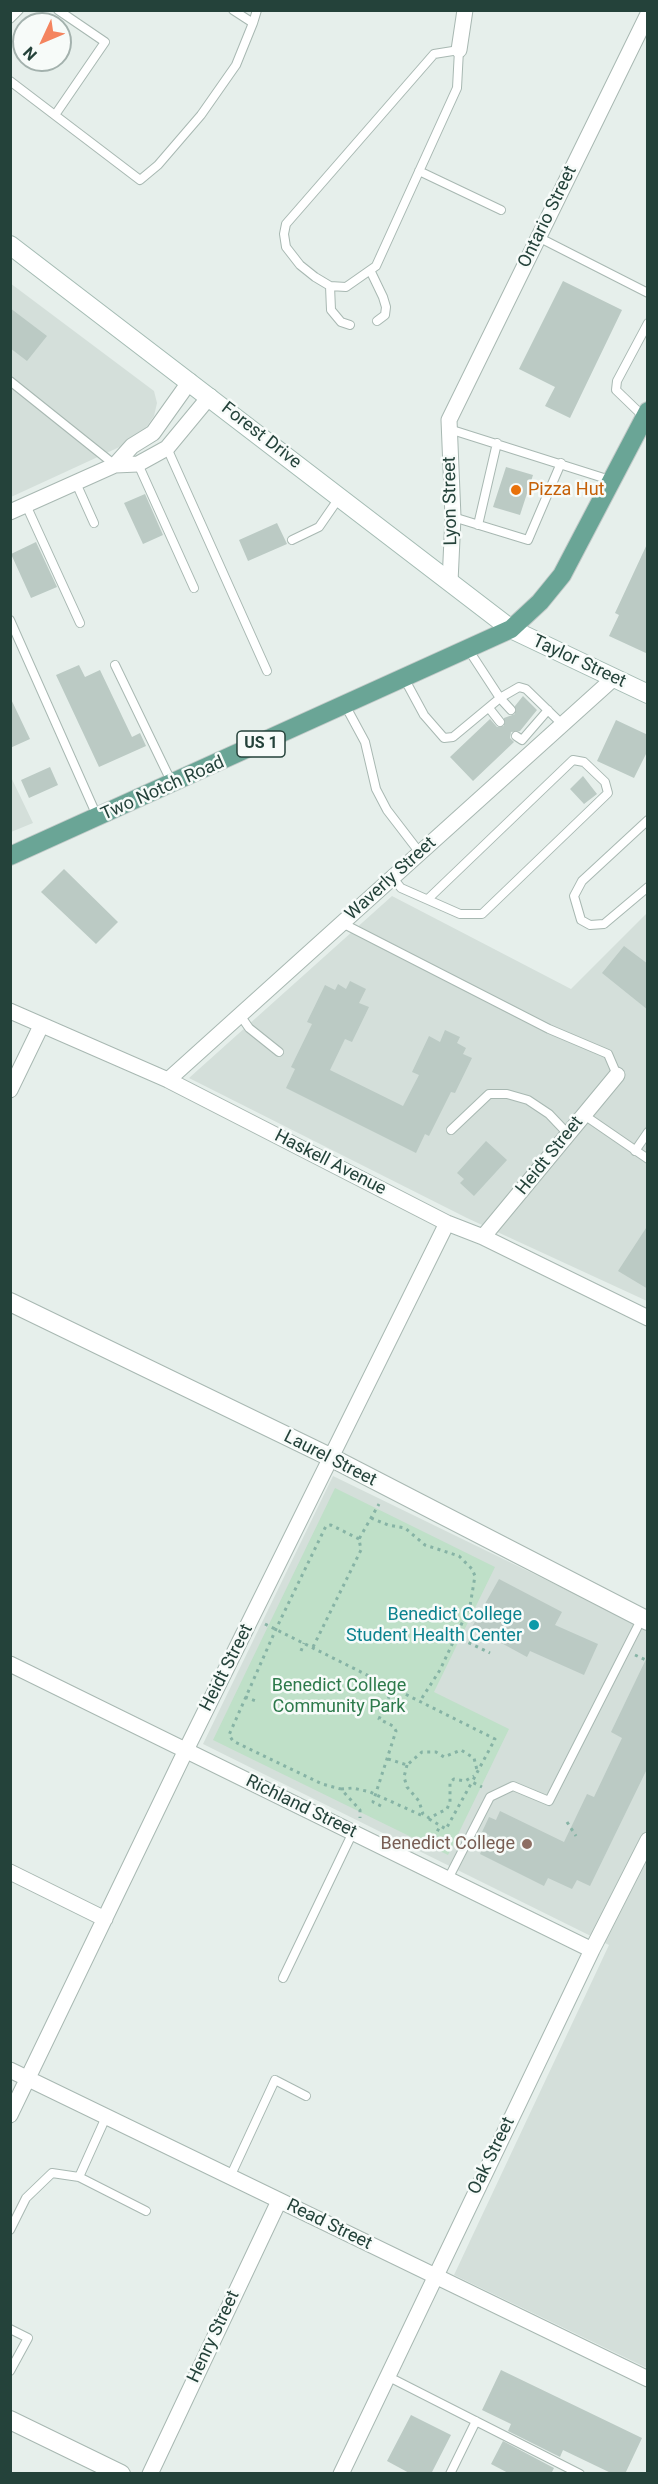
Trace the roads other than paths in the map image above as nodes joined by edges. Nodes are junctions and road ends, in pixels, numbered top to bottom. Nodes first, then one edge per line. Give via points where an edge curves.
1 (19, 10) edge
2 (58, 10) edge
3 (233, 10) edge
4 (257, 10) edge
5 (465, 10) edge
6 (648, 14) edge
7 (10, 19) edge
8 (253, 22) junction
9 (459, 50) junction
10 (10, 81) edge
11 (55, 115) junction
12 (419, 171) junction
13 (501, 210) dead end
14 (538, 237) junction
15 (10, 245) edge
16 (371, 272) junction
17 (330, 286) junction
18 (648, 293) edge
19 (377, 321) dead end
20 (648, 323) edge
21 (350, 325) dead end
22 (10, 381) edge
23 (190, 381) junction
24 (210, 396) junction
25 (646, 414) edge
26 (449, 424) junction
27 (497, 443) junction
28 (168, 448) junction
29 (561, 463) junction
30 (138, 464) junction
31 (115, 465) junction
32 (612, 480) junction
33 (76, 483) junction
34 (340, 497) junction
35 (26, 505) junction
36 (10, 512) edge
37 (453, 517) junction
38 (94, 524) dead end
39 (478, 525) junction
40 (292, 540) dead end
41 (450, 582) junction
42 (194, 588) dead end
43 (10, 620) edge
44 (80, 623) dead end
45 (511, 629) junction
46 (468, 649) junction
47 (115, 665) dead end
48 (267, 671) dead end
49 (404, 678) junction
50 (614, 678) junction
51 (648, 694) edge
52 (500, 698) junction
53 (345, 705) junction
54 (489, 708) junction
55 (511, 710) dead end
56 (548, 710) junction
57 (500, 722) dead end
58 (563, 725) junction
59 (533, 752) junction
60 (173, 784) junction
61 (98, 818) junction
62 (648, 820) edge
63 (420, 853) junction
64 (10, 856) edge
65 (393, 878) junction
66 (648, 887) edge
67 (428, 899) junction
68 (342, 923) junction
69 (10, 1011) edge
70 (240, 1015) junction
71 (41, 1026) junction
72 (279, 1052) dead end
73 (617, 1075) joint
74 (168, 1080) junction
75 (10, 1090) edge
76 (584, 1115) junction
77 (452, 1130) dead end
78 (648, 1132) edge
79 (568, 1134) junction
80 (635, 1151) junction
81 (648, 1159) edge
82 (447, 1222) junction
83 (483, 1238) junction
84 (10, 1302) edge
85 (648, 1318) edge
86 (332, 1458) junction
87 (645, 1620) edge
88 (10, 1664) edge
89 (186, 1750) junction
90 (353, 1832) junction
91 (648, 1840) edge
92 (10, 1872) edge
93 (448, 1879) junction
94 (105, 1918) junction
95 (592, 1950) junction
96 (283, 1978) dead end
97 (10, 2070) edge
98 (29, 2079) junction
99 (306, 2096) dead end
100 (10, 2115) edge
101 (106, 2117) junction
102 (79, 2176) junction
103 (230, 2177) junction
104 (279, 2201) junction
105 (146, 2211) dead end
106 (10, 2230) edge
107 (434, 2276) junction
108 (10, 2329) edge
109 (10, 2371) edge
110 (387, 2376) junction
111 (648, 2379) edge
112 (10, 2420) edge
113 (476, 2421) junction
114 (121, 2474) edge
115 (150, 2474) edge
116 (341, 2474) edge
117 (450, 2474) edge
118 (580, 2474) edge

1 - 7 lane
2 - 11 lane via 105,42
3 - 8 lane
4 - 8 lane
5 - 9 street
6 - 14 street, Ontario Street
8 - 11 lane via 236,65 201,115 140,180
9 - 12 lane via 457,88
9 - 17 lane via 434,54 286,224 286,247 300,266
10 - 11 lane
12 - 13 lane
12 - 16 lane
14 - 18 lane
14 - 26 street, Ontario Street
15 - 23 street, Forest Drive
16 - 17 lane via 346,287
16 - 19 lane via 386,308 385,315
17 - 21 lane via 332,310 341,322
20 - 25 lane via 616,390
22 - 31 lane
23 - 24 street, Forest Drive
23 - 31 street via 153,434 132,446
24 - 28 street
24 - 34 street, Forest Drive
25 - 32 main road, US 1
26 - 27 lane
26 - 37 street, Lyon Street
27 - 29 lane
27 - 39 lane
28 - 30 street
28 - 48 lane
29 - 32 lane
29 - 39 lane via 528,540
30 - 31 street
30 - 42 lane
31 - 33 street
32 - 45 main road, US 1 via 562,575
33 - 35 street
33 - 38 lane
34 - 40 lane via 319,527
34 - 41 street, Forest Drive
35 - 36 street
35 - 44 lane
37 - 39 lane
37 - 41 street, Lyon Street
41 - 45 street, Forest Drive
43 - 61 lane
45 - 46 main road, Two Notch Road / US 1
45 - 50 street, Taylor Street
46 - 49 main road, Two Notch Road / US 1
46 - 52 lane
47 - 60 lane
49 - 53 main road, Two Notch Road / US 1
49 - 54 lane via 424,715 444,738 453,737
50 - 51 street, Taylor Street
50 - 58 street, Waverly Street
52 - 54 lane
52 - 55 lane
52 - 56 lane via 519,687
53 - 60 main road, Two Notch Road / US 1
53 - 63 lane via 365,742 376,789
54 - 57 lane
56 - 58 lane
56 - 59 lane via 519,738
58 - 59 street, Waverly Street
59 - 63 street, Waverly Street
60 - 61 main road, Two Notch Road / US 1
61 - 64 main road, Two Notch Road / US 1
62 - 66 lane via 582,881 574,896 580,920 591,925 604,924
63 - 65 street, Waverly Street
65 - 67 lane via 401,888
65 - 68 street, Waverly Street
67 - 67 lane via 460,914 482,914 608,792 605,782 584,762 573,760
68 - 70 street, Waverly Street
68 - 73 lane via 549,1029 608,1054
69 - 71 street, Haskell Avenue
70 - 72 lane via 249,1028
70 - 74 street, Waverly Street
71 - 74 street, Haskell Avenue
71 - 75 street
73 - 76 street, Heidt Street
74 - 82 street, Haskell Avenue
76 - 79 street, Heidt Street
76 - 80 lane
77 - 79 lane via 489,1094 507,1094 528,1100
78 - 80 lane
79 - 83 street, Heidt Street
80 - 81 lane
82 - 83 street, Haskell Avenue
82 - 86 street, Heidt Street
83 - 85 street, Haskell Avenue
84 - 86 street, Laurel Street
86 - 87 street, Laurel Street
86 - 89 street, Heidt Street
87 - 93 lane via 549,1801 513,1786 490,1797
88 - 89 street, Richland Street
89 - 90 street, Richland Street
89 - 94 street, Heidt Street
90 - 93 street, Richland Street
90 - 96 lane
91 - 95 street, Oak Street
92 - 94 street
93 - 95 street, Richland Street
94 - 98 street, Heidt Street
95 - 107 street, Oak Street
97 - 98 street, Read Street
98 - 100 street, Heidt Street
98 - 101 street, Read Street
99 - 103 lane via 275,2080
101 - 102 lane
101 - 103 street, Read Street
102 - 105 lane
102 - 106 lane via 52,2173 27,2198
103 - 104 street, Read Street
104 - 107 street, Read Street
104 - 115 street, Henry Street
107 - 110 street, Oak Street
107 - 111 street, Read Street
108 - 109 lane via 28,2338
110 - 113 lane
110 - 116 street, Oak Street
112 - 114 street
113 - 117 lane
113 - 118 lane

